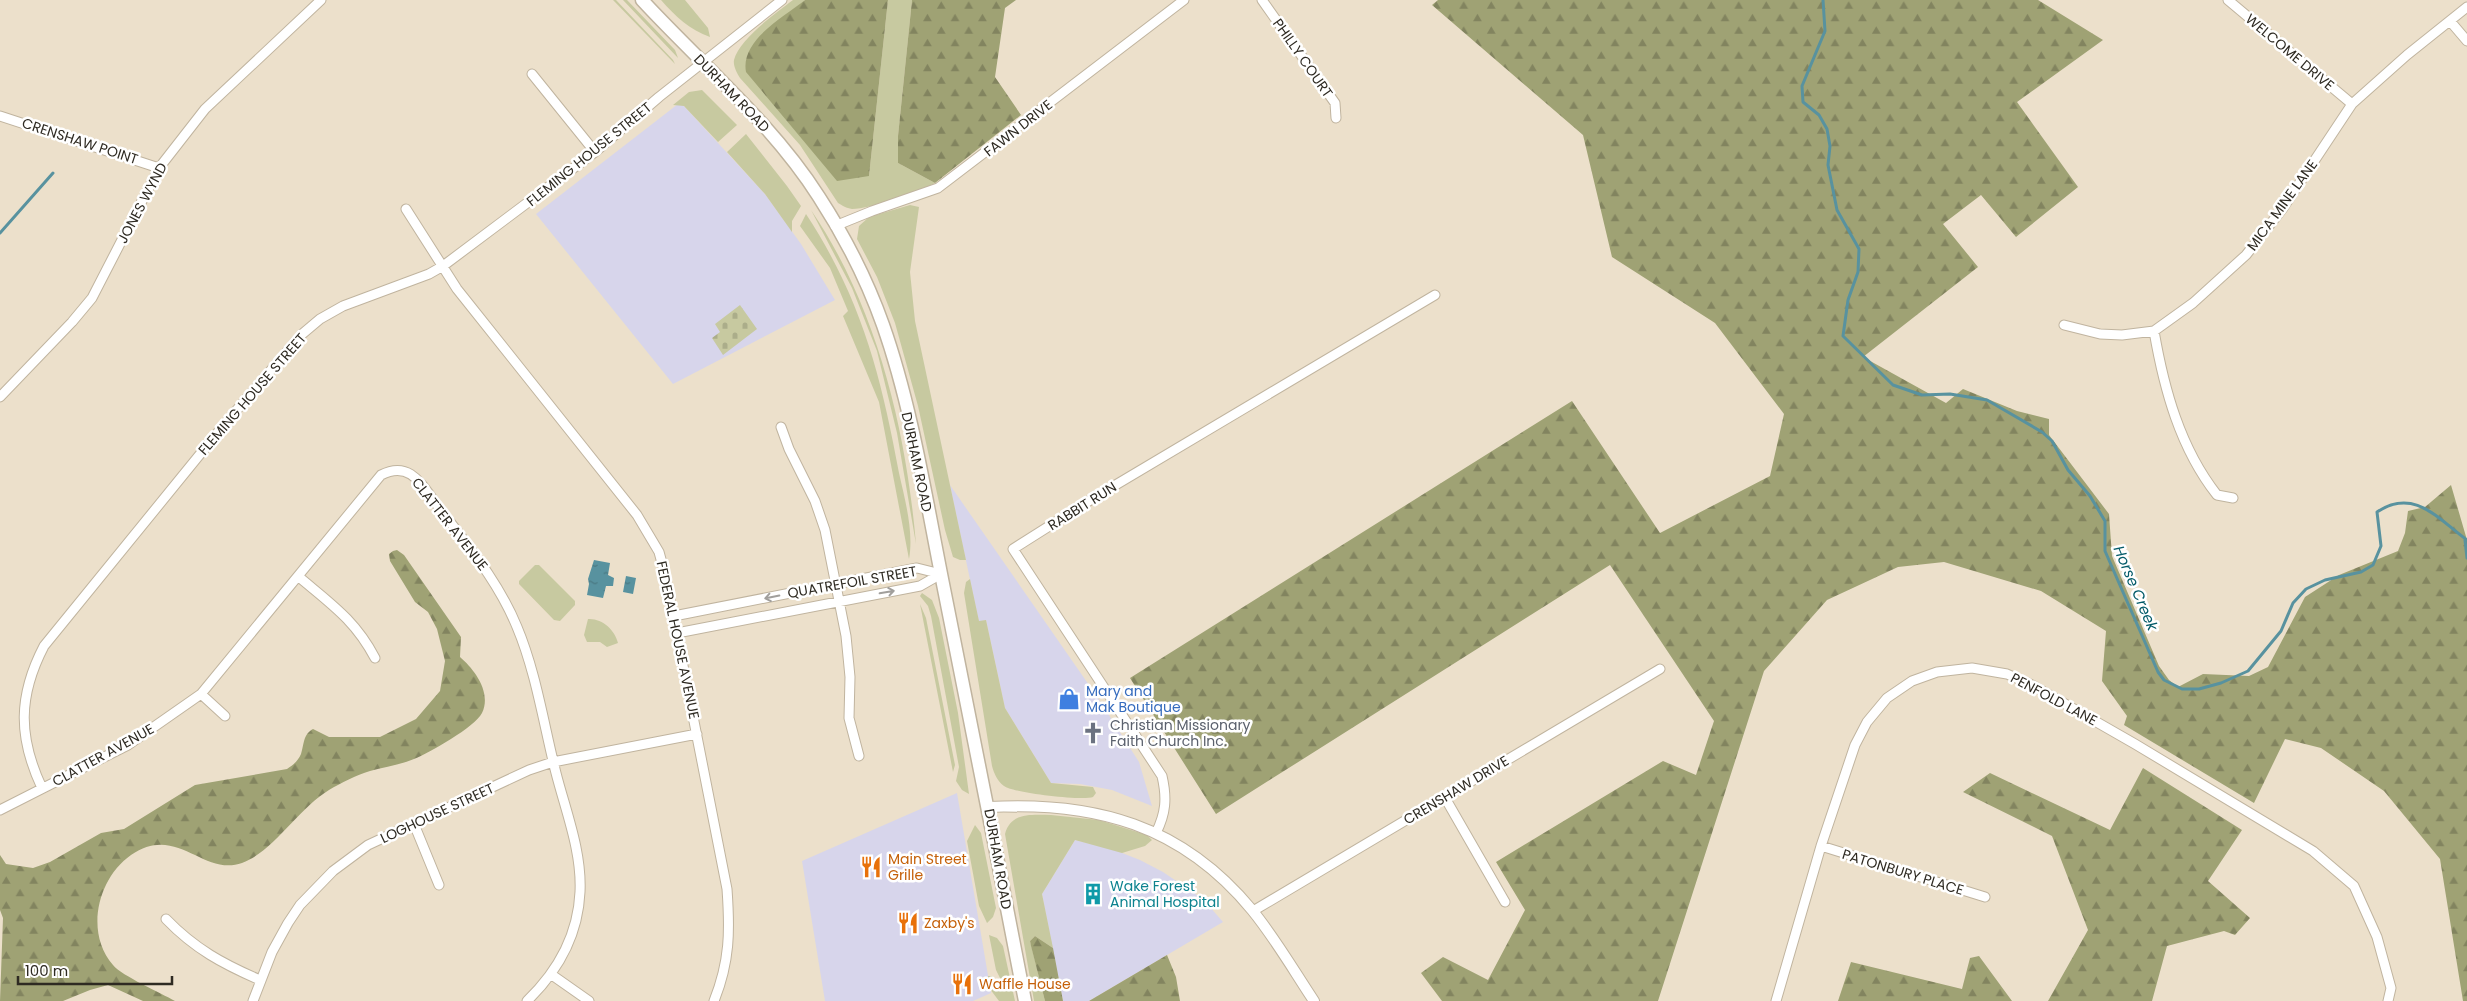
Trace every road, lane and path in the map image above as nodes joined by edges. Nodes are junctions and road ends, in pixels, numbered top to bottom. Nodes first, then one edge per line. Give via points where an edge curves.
1 (321, 0) edge
2 (642, 0) edge
3 (782, 0) edge
4 (1184, 0) edge
5 (1262, 0) edge
6 (2228, 0) edge
7 (2467, 7) edge
8 (2450, 21) junction
9 (2467, 41) edge
10 (704, 64) junction
11 (532, 74) dead end
12 (2352, 104) junction
13 (0, 116) edge
14 (1336, 118) dead end
15 (595, 152) junction
16 (159, 168) junction
17 (406, 209) dead end
18 (836, 226) junction
19 (444, 266) junction
20 (1435, 295) dead end
21 (2064, 325) dead end
22 (2154, 331) junction
23 (0, 397) edge
24 (781, 427) dead end
25 (2233, 498) dead end
26 (940, 574) junction
27 (298, 577) junction
28 (837, 585) junction
29 (840, 602) junction
30 (674, 616) junction
31 (678, 633) junction
32 (375, 658) dead end
33 (1660, 669) dead end
34 (201, 694) junction
35 (225, 716) dead end
36 (697, 734) junction
37 (859, 756) dead end
38 (553, 762) junction
39 (42, 788) junction
40 (1444, 796) junction
41 (989, 807) junction
42 (0, 810) edge
43 (414, 824) junction
44 (1156, 833) junction
45 (1821, 846) junction
46 (439, 885) dead end
47 (1985, 897) dead end
48 (1505, 902) dead end
49 (1253, 911) junction
50 (166, 919) dead end
51 (552, 975) junction
52 (260, 980) junction
53 (253, 1001) edge
54 (527, 1001) edge
55 (589, 1001) edge
56 (714, 1001) edge
57 (1025, 1001) edge
58 (1314, 1001) edge
59 (1776, 1001) edge
60 (2388, 1001) edge

1 - 16 street, JONES WYND via 205,109
2 - 10 main road, DURHAM ROAD
3 - 10 street, FLEMING HOUSE STREET
4 - 18 street, FAWN DRIVE via 938,188
5 - 14 street, PHILLY COURT via 1335,103
6 - 12 street, WELCOME DRIVE
7 - 8 street, MICA MINE LANE
8 - 9 street
8 - 12 street, MICA MINE LANE
10 - 15 street, FLEMING HOUSE STREET via 659,97
10 - 18 main road, DURHAM ROAD via 792,158
11 - 15 street
12 - 22 street, MICA MINE LANE via 2283,208 2246,255 2193,303
13 - 16 street, CRENSHAW POINT
15 - 19 street, FLEMING HOUSE STREET
16 - 23 street, JONES WYND via 92,298
17 - 19 street, FEDERAL HOUSE AVENUE
18 - 26 main road, DURHAM ROAD via 870,292 895,365
19 - 30 street, FEDERAL HOUSE AVENUE via 457,289 637,515 659,552
19 - 39 street, FLEMING HOUSE STREET via 343,306 301,335 56,629 34,664 25,704 24,730 30,762
20 - 44 street, RABBIT RUN via 1013,549 1162,776 1166,797 1164,817
21 - 22 street, MICA MINE LANE via 2100,334
22 - 25 street via 2164,382 2188,447 2217,495
24 - 28 street via 823,523
26 - 28 street, QUATREFOIL STREET via 916,568
29 -> 26 street, QUATREFOIL STREET via 920,586
26 - 41 main road, DURHAM ROAD
27 - 32 street via 349,619
27 - 34 street, CLATTER AVENUE
27 - 38 street, CLATTER AVENUE via 381,475 400,468 408,472 470,547 510,611 527,656
28 - 29 street
28 -> 30 street, QUATREFOIL STREET
29 - 31 street, QUATREFOIL STREET
29 - 37 street via 850,677 849,718
30 - 31 street, FEDERAL HOUSE AVENUE
31 - 36 street, FEDERAL HOUSE AVENUE
33 - 40 street, CRENSHAW DRIVE
34 - 35 street
34 - 39 street, CLATTER AVENUE via 128,745
36 - 38 street, LOGHOUSE STREET
36 - 56 street, FEDERAL HOUSE AVENUE via 727,889 730,932 723,978
38 - 43 street, LOGHOUSE STREET
38 - 51 street, CLATTER AVENUE via 578,858 580,892 572,936
39 - 42 street, CLATTER AVENUE
40 - 48 street
40 - 49 street, CRENSHAW DRIVE
41 - 44 street via 1025,804 1069,808 1128,821
41 - 57 main road, DURHAM ROAD
43 - 46 street
43 - 52 street, LOGHOUSE STREET via 368,845 317,886 288,923
44 - 49 street via 1202,860
45 - 47 street, PATONBURY PLACE
45 - 59 street, PENFOLD LANE
45 - 60 street, PENFOLD LANE via 1855,745 1867,722 1887,698 1912,681 1937,672 1972,668 1999,672 2032,685 2313,851 2354,886 2377,937 2391,988
49 - 58 street
50 - 52 street via 201,951
51 - 54 street, CLATTER AVENUE
51 - 55 street
52 - 53 street, LOGHOUSE STREET

